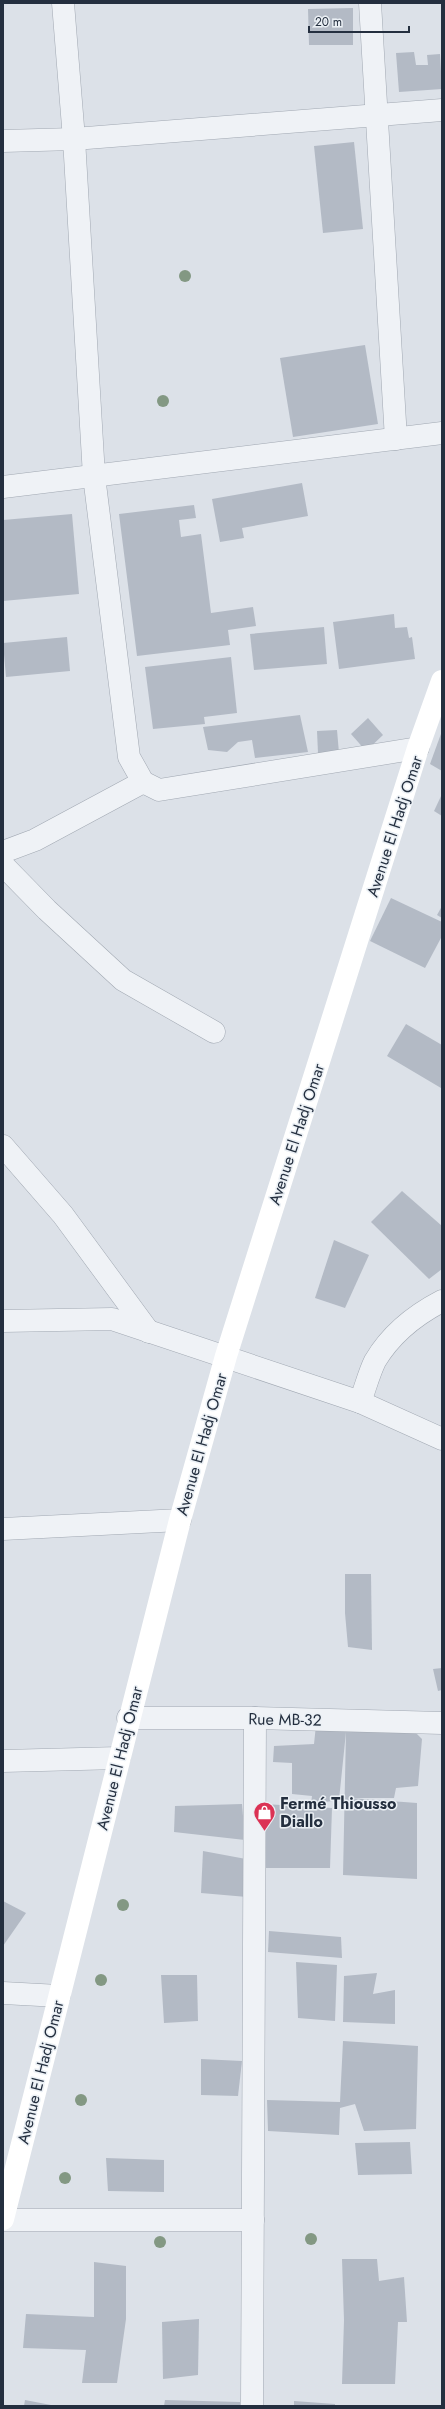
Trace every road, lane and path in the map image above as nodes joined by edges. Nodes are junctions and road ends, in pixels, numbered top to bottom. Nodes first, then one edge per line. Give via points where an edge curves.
1 (63, 3) edge
2 (370, 3) edge
3 (442, 110) edge
4 (378, 115) junction
5 (74, 139) junction
6 (3, 141) edge
7 (442, 433) edge
8 (396, 439) junction
9 (94, 476) junction
10 (3, 487) edge
11 (442, 681) edge
12 (418, 748) junction
13 (143, 782) junction
14 (3, 852) edge
15 (3, 865) edge
16 (214, 1032) dead end
17 (3, 1146) edge
18 (442, 1301) edge
19 (3, 1321) edge
20 (149, 1332) junction
21 (226, 1356) junction
22 (360, 1402) junction
23 (442, 1439) edge
24 (180, 1520) junction
25 (3, 1529) edge
26 (128, 1718) junction
27 (255, 1718) junction
28 (442, 1723) edge
29 (119, 1758) junction
30 (3, 1761) edge
31 (3, 1993) edge
32 (59, 1996) junction
33 (3, 2220) edge
34 (253, 2220) junction
35 (252, 2406) edge

1 - 5 street
2 - 4 street
3 - 4 street
4 - 5 street
4 - 8 street
5 - 6 street
5 - 9 street
7 - 8 street
8 - 9 street
9 - 10 street
9 - 13 street via 129,757
11 - 12 street, Avenue El Hadj Omar
12 - 13 street via 159,790
12 - 21 street, Avenue El Hadj Omar
13 - 14 street via 35,840
15 - 16 street via 123,980
17 - 20 street via 63,1215
18 - 22 street via 421,1312 396,1333 375,1361
19 - 20 street via 112,1319
20 - 21 street
21 - 22 street
21 - 24 street, Avenue El Hadj Omar
22 - 23 street
24 - 25 street
24 - 26 street, Avenue El Hadj Omar
26 - 27 street, Rue MB-32
26 - 29 street, Avenue El Hadj Omar
27 - 28 street, Rue MB-32
27 - 34 street
29 - 30 street
29 - 32 street, Avenue El Hadj Omar
31 - 32 street
32 - 33 street, Avenue El Hadj Omar
33 - 34 street
34 - 35 street

